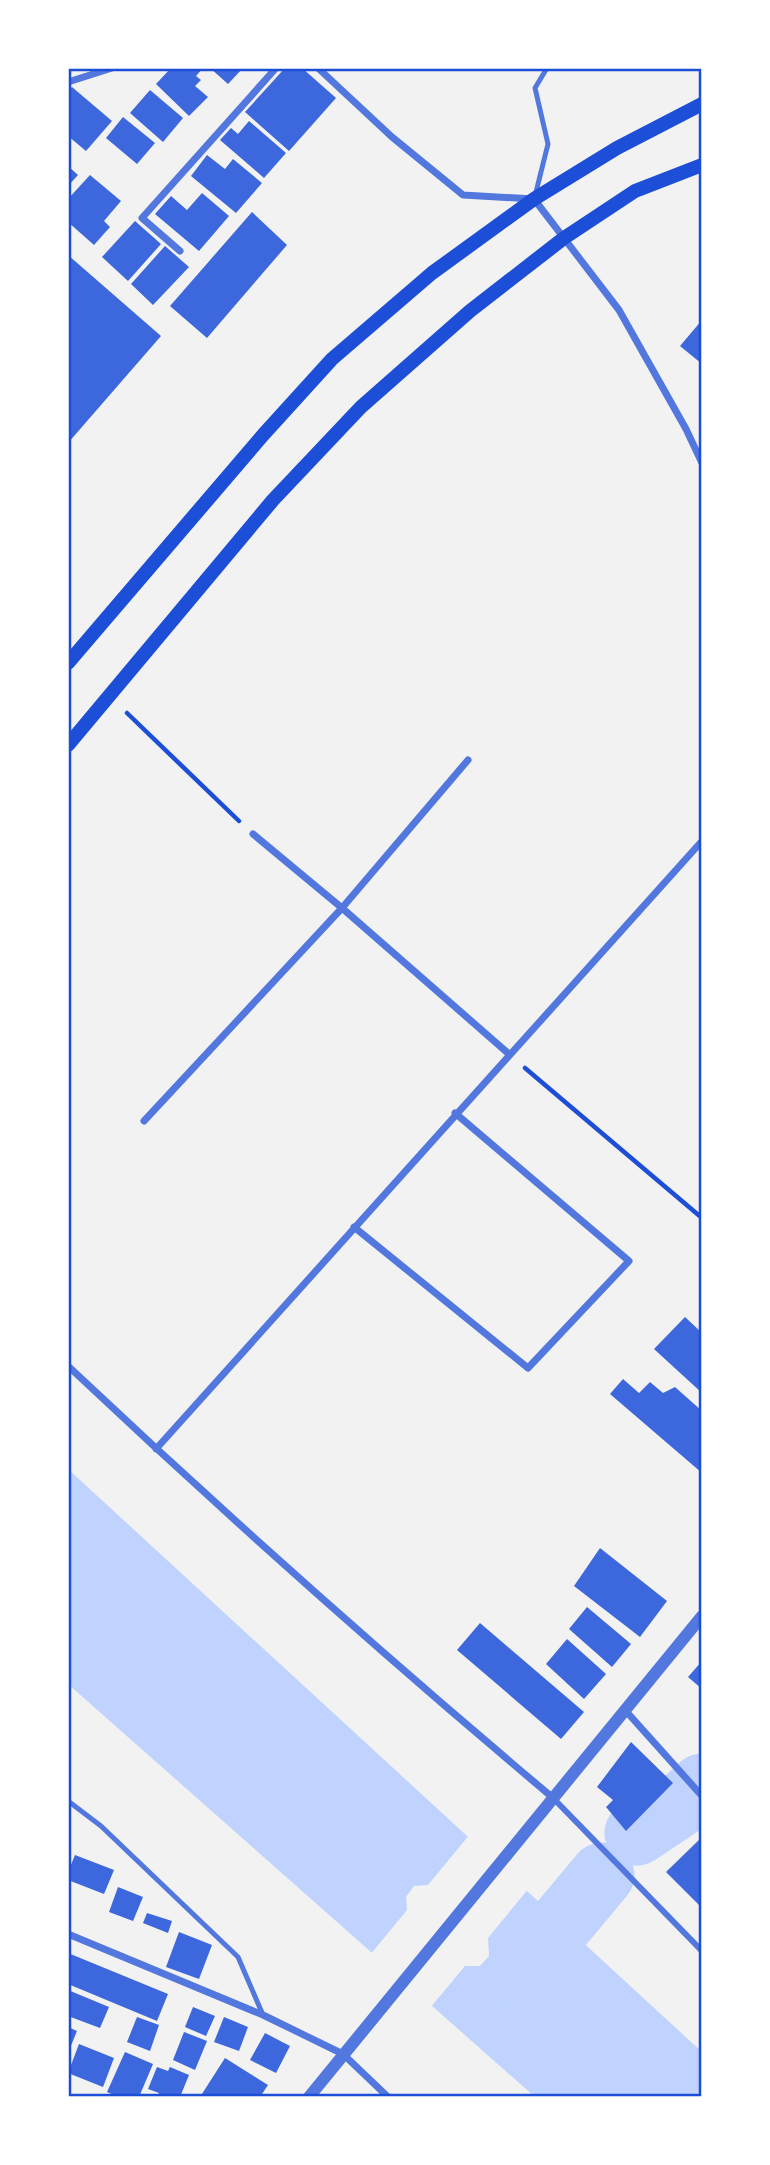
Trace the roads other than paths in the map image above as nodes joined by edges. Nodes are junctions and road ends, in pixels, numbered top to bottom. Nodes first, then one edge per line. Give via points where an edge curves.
1 (112, 68) edge
2 (276, 68) edge
3 (318, 68) edge
4 (547, 68) edge
5 (68, 82) edge
6 (702, 104) edge
7 (702, 165) edge
8 (534, 199) junction
9 (564, 238) junction
10 (180, 251) dead end
11 (702, 463) edge
12 (68, 663) edge
13 (68, 745) edge
14 (468, 760) dead end
15 (253, 834) road end
16 (702, 841) edge
17 (342, 908) junction
18 (509, 1054) junction
19 (455, 1113) junction
20 (144, 1121) dead end
21 (354, 1227) junction
22 (68, 1366) edge
23 (156, 1449) junction
24 (702, 1616) edge
25 (625, 1709) junction
26 (702, 1796) edge
27 (552, 1797) junction
28 (68, 1801) edge
29 (68, 1934) edge
30 (702, 1951) edge
31 (263, 2015) junction
32 (343, 2054) junction
33 (309, 2097) edge
34 (388, 2097) edge

1 - 5 street
2 - 10 street via 142,218
3 - 8 street via 463,195
4 - 8 lane via 535,88 548,144
6 - 8 main road via 617,148
7 - 9 main road via 635,191
8 - 9 street
8 - 12 main road via 432,273 332,359
9 - 11 street via 619,310
9 - 13 main road via 470,311 361,407 274,500
14 - 17 street
15 - 17 street
16 - 18 street
17 - 18 street
17 - 20 street
18 - 19 street
19 - 21 street
19 - 21 street via 629,1261 528,1368
21 - 23 street
22 - 23 street
23 - 27 street
24 - 25 street
25 - 26 street
25 - 27 street
27 - 30 street
27 - 32 street
28 - 31 lane via 101,1826 238,1957
29 - 31 street
31 - 32 street
32 - 33 street
32 - 34 street

